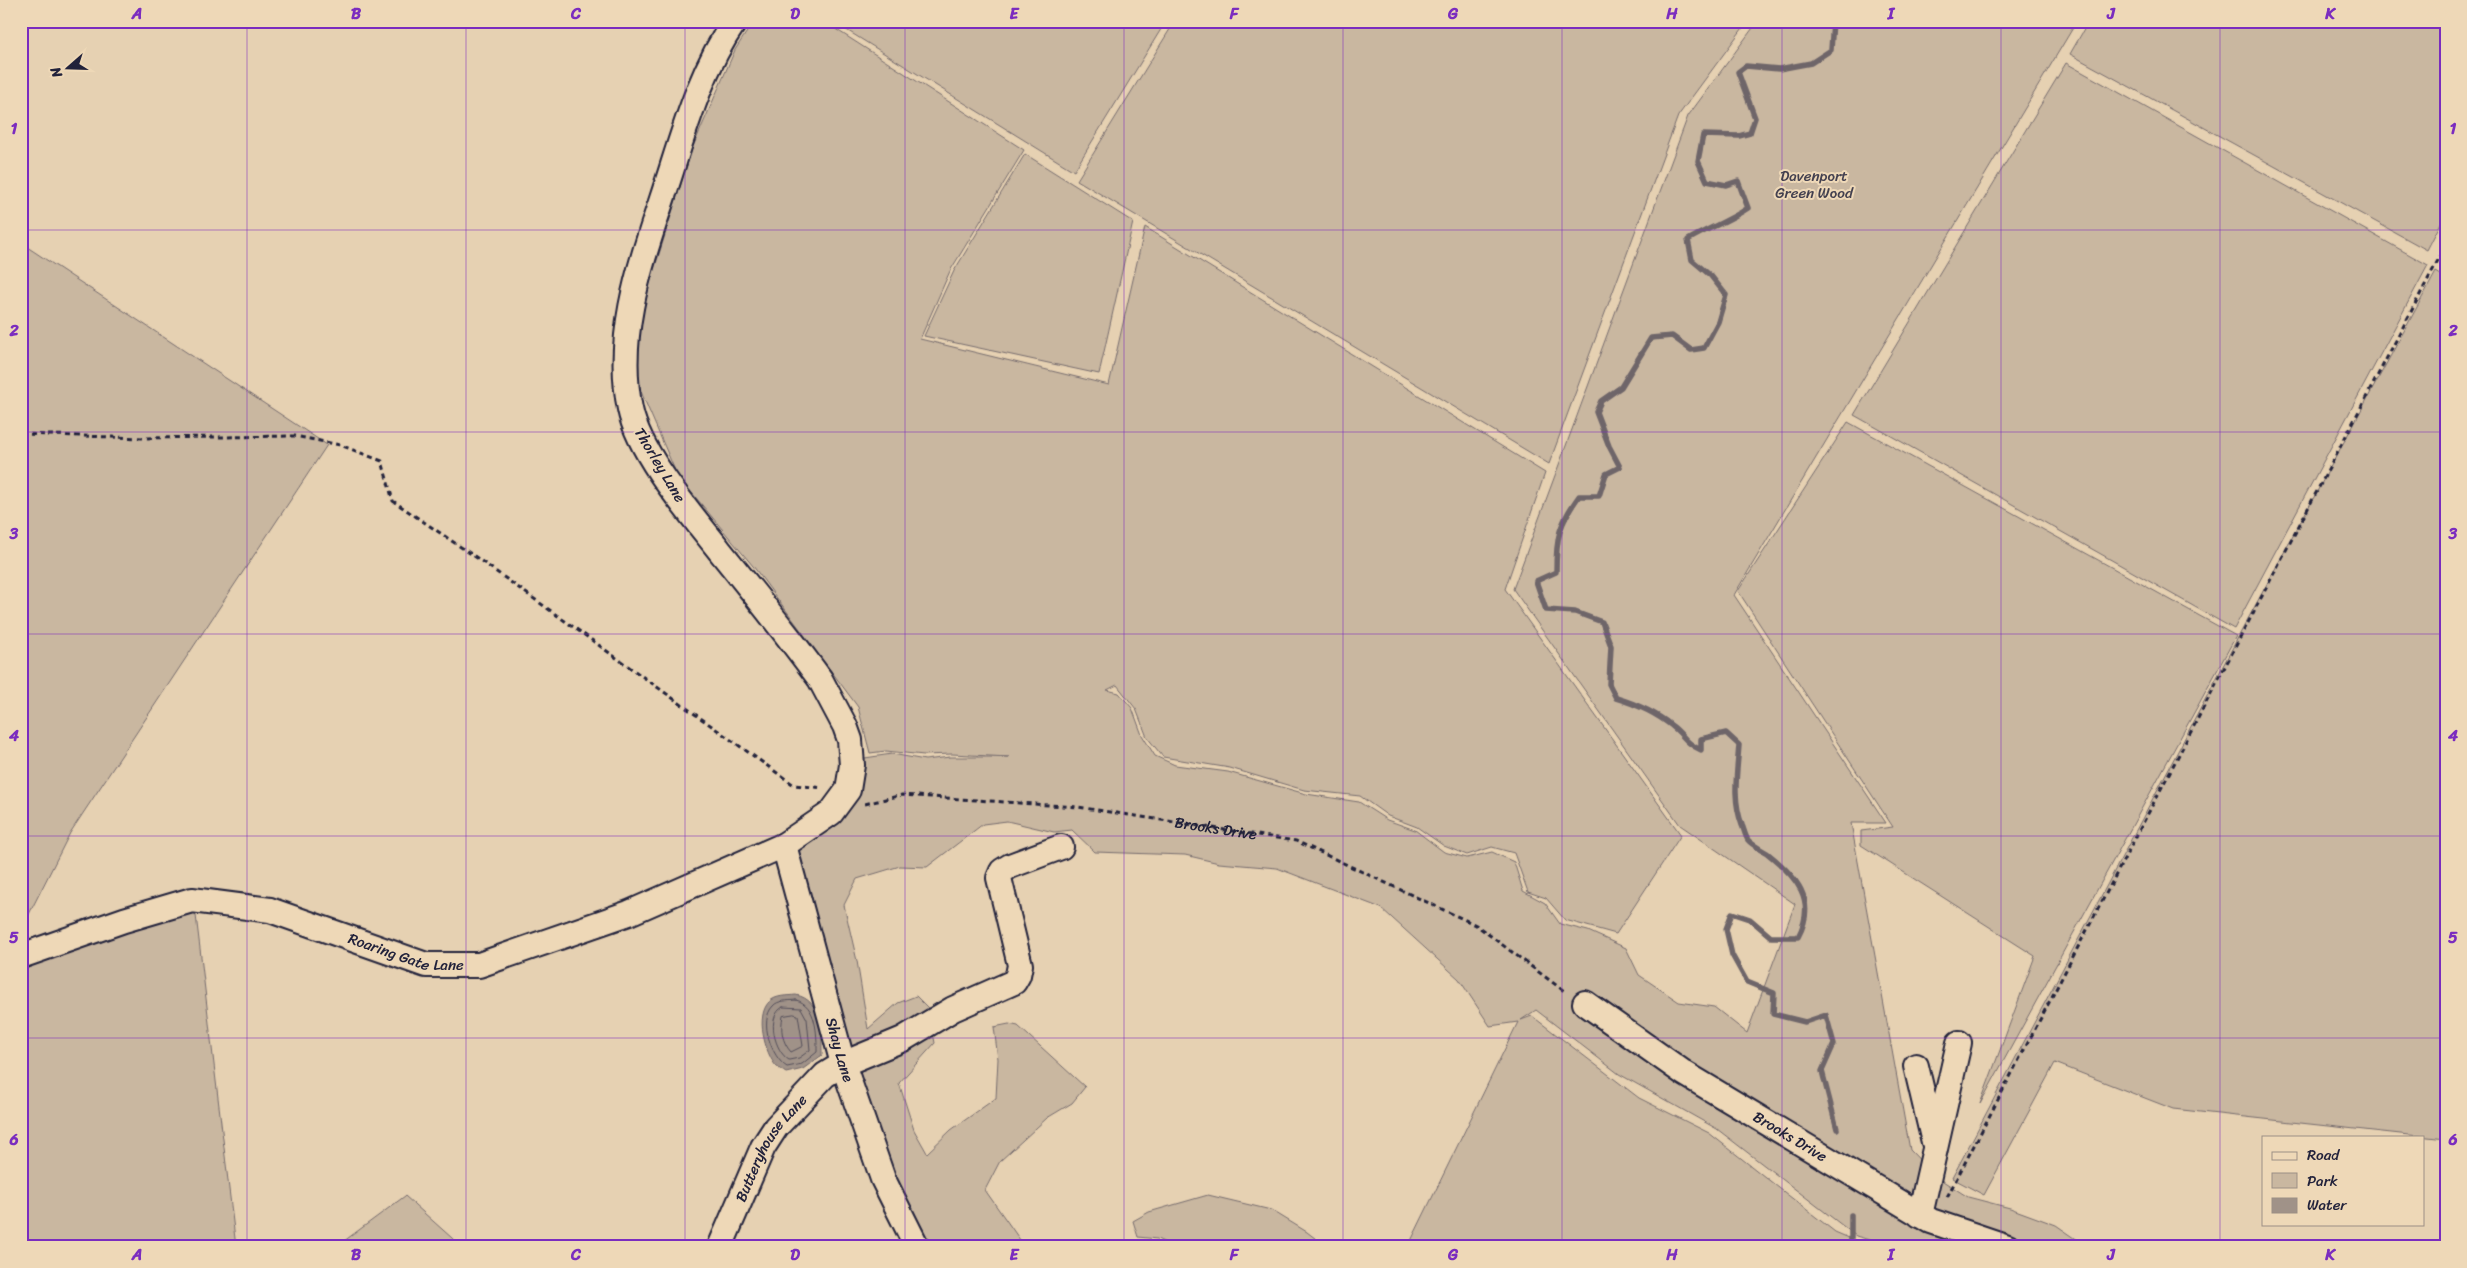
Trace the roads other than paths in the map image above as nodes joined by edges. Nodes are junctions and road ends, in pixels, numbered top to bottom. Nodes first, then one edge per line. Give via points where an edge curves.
1 (735, 21) edge
2 (784, 845) junction
3 (1061, 847) dead end
4 (21, 956) edge
5 (1585, 1003) dead end
6 (1959, 1043) dead end
7 (843, 1064) junction
8 (1916, 1066) dead end
9 (1935, 1149) junction
10 (1927, 1218) junction
11 (720, 1247) edge
12 (917, 1247) edge
13 (2008, 1247) edge

1 - 2 street, Thorley Lane via 692,107 642,260 632,298 626,342 626,374 630,409 639,436 677,497 820,678 850,740 852,765 848,790 831,813
2 - 4 street, Roaring Gate Lane via 629,913 479,965 426,965 270,910 192,900
2 - 7 street, Shay Lane
3 - 7 street, Butteryhouse Lane via 1010,866 1002,871 999,878 1020,964 1014,982 953,1009 903,1040
5 - 10 street, Brooks Drive via 1684,1073
6 - 9 street
7 - 11 street, Butteryhouse Lane via 825,1076 776,1128 763,1147
7 - 12 street, Shay Lane via 883,1178
8 - 9 street
9 - 10 street
10 - 13 street, Brooks Drive

